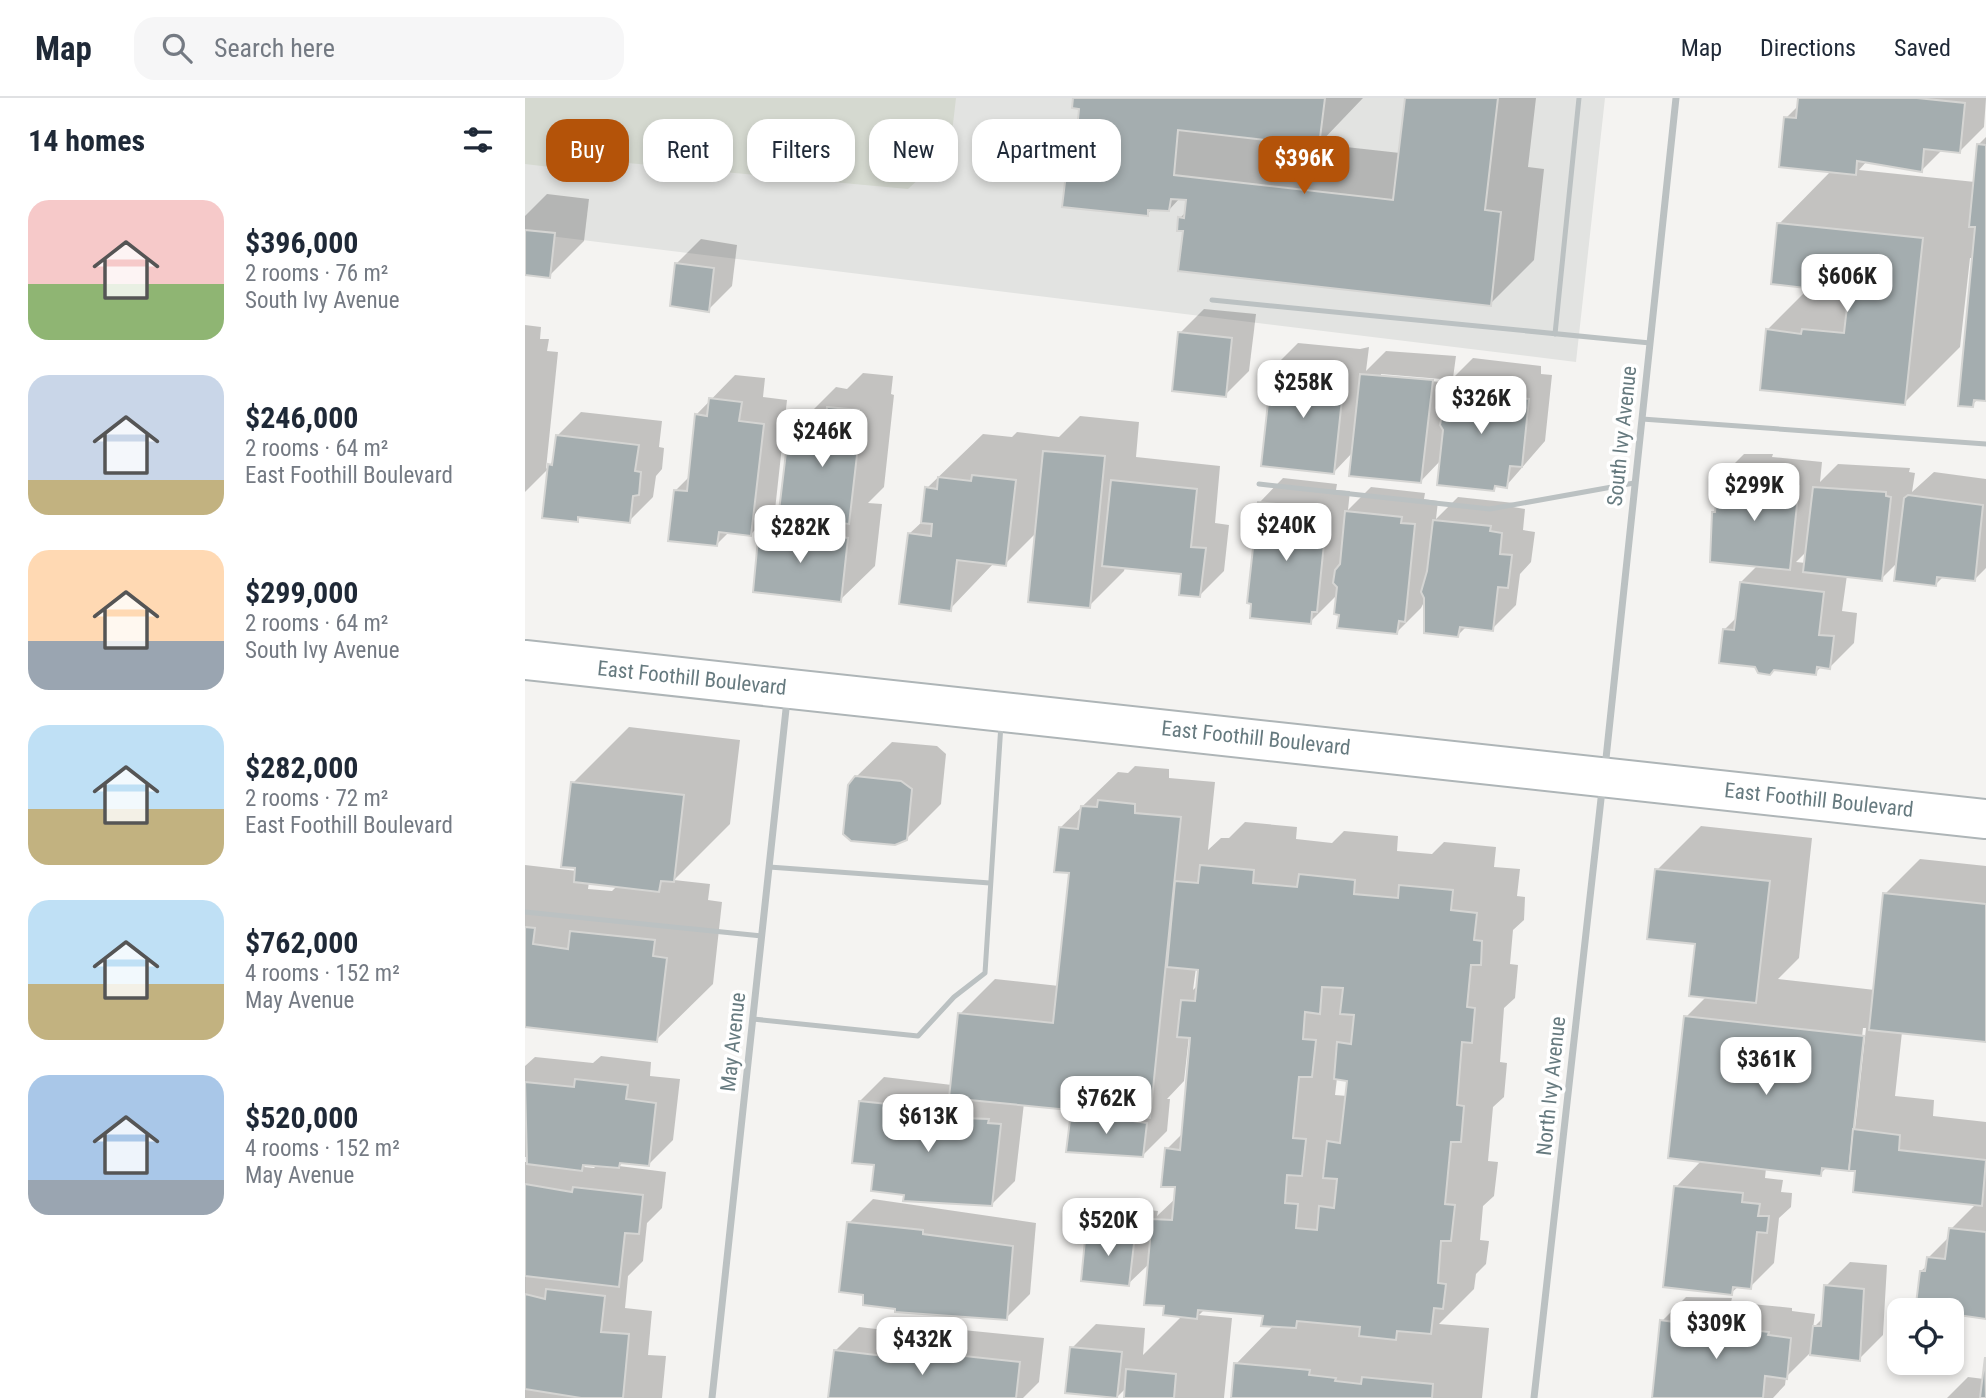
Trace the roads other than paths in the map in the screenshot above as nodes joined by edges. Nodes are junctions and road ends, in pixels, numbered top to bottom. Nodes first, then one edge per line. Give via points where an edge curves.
1 (1579, 98) edge
2 (1676, 98) edge
3 (1212, 300) dead end
4 (1555, 334) junction
5 (1650, 343) junction
6 (1641, 419) junction
7 (1986, 444) edge
8 (1634, 483) junction
9 (1259, 484) dead end
10 (525, 660) edge
11 (789, 689) junction
12 (1002, 711) junction
13 (1604, 778) junction
14 (1986, 818) edge
15 (769, 867) junction
16 (990, 883) junction
17 (525, 912) edge
18 (762, 936) junction
19 (753, 1019) junction
20 (712, 1398) edge
21 (1534, 1398) edge

1 - 4 lane
2 - 5 street, South Ivy Avenue
3 - 4 lane
4 - 5 lane
5 - 6 street, South Ivy Avenue
6 - 7 lane
6 - 8 street, South Ivy Avenue
8 - 9 lane via 1490,509
8 - 13 street, South Ivy Avenue
10 - 11 main road, East Foothill Boulevard
11 - 12 main road, East Foothill Boulevard
11 - 15 street, May Avenue
12 - 13 main road, East Foothill Boulevard
12 - 16 lane
13 - 14 main road, East Foothill Boulevard
13 - 21 street, North Ivy Avenue
15 - 16 lane
15 - 18 street, May Avenue
16 - 19 lane via 985,973 954,997 918,1036
17 - 18 lane
18 - 19 street, May Avenue
19 - 20 street, May Avenue

